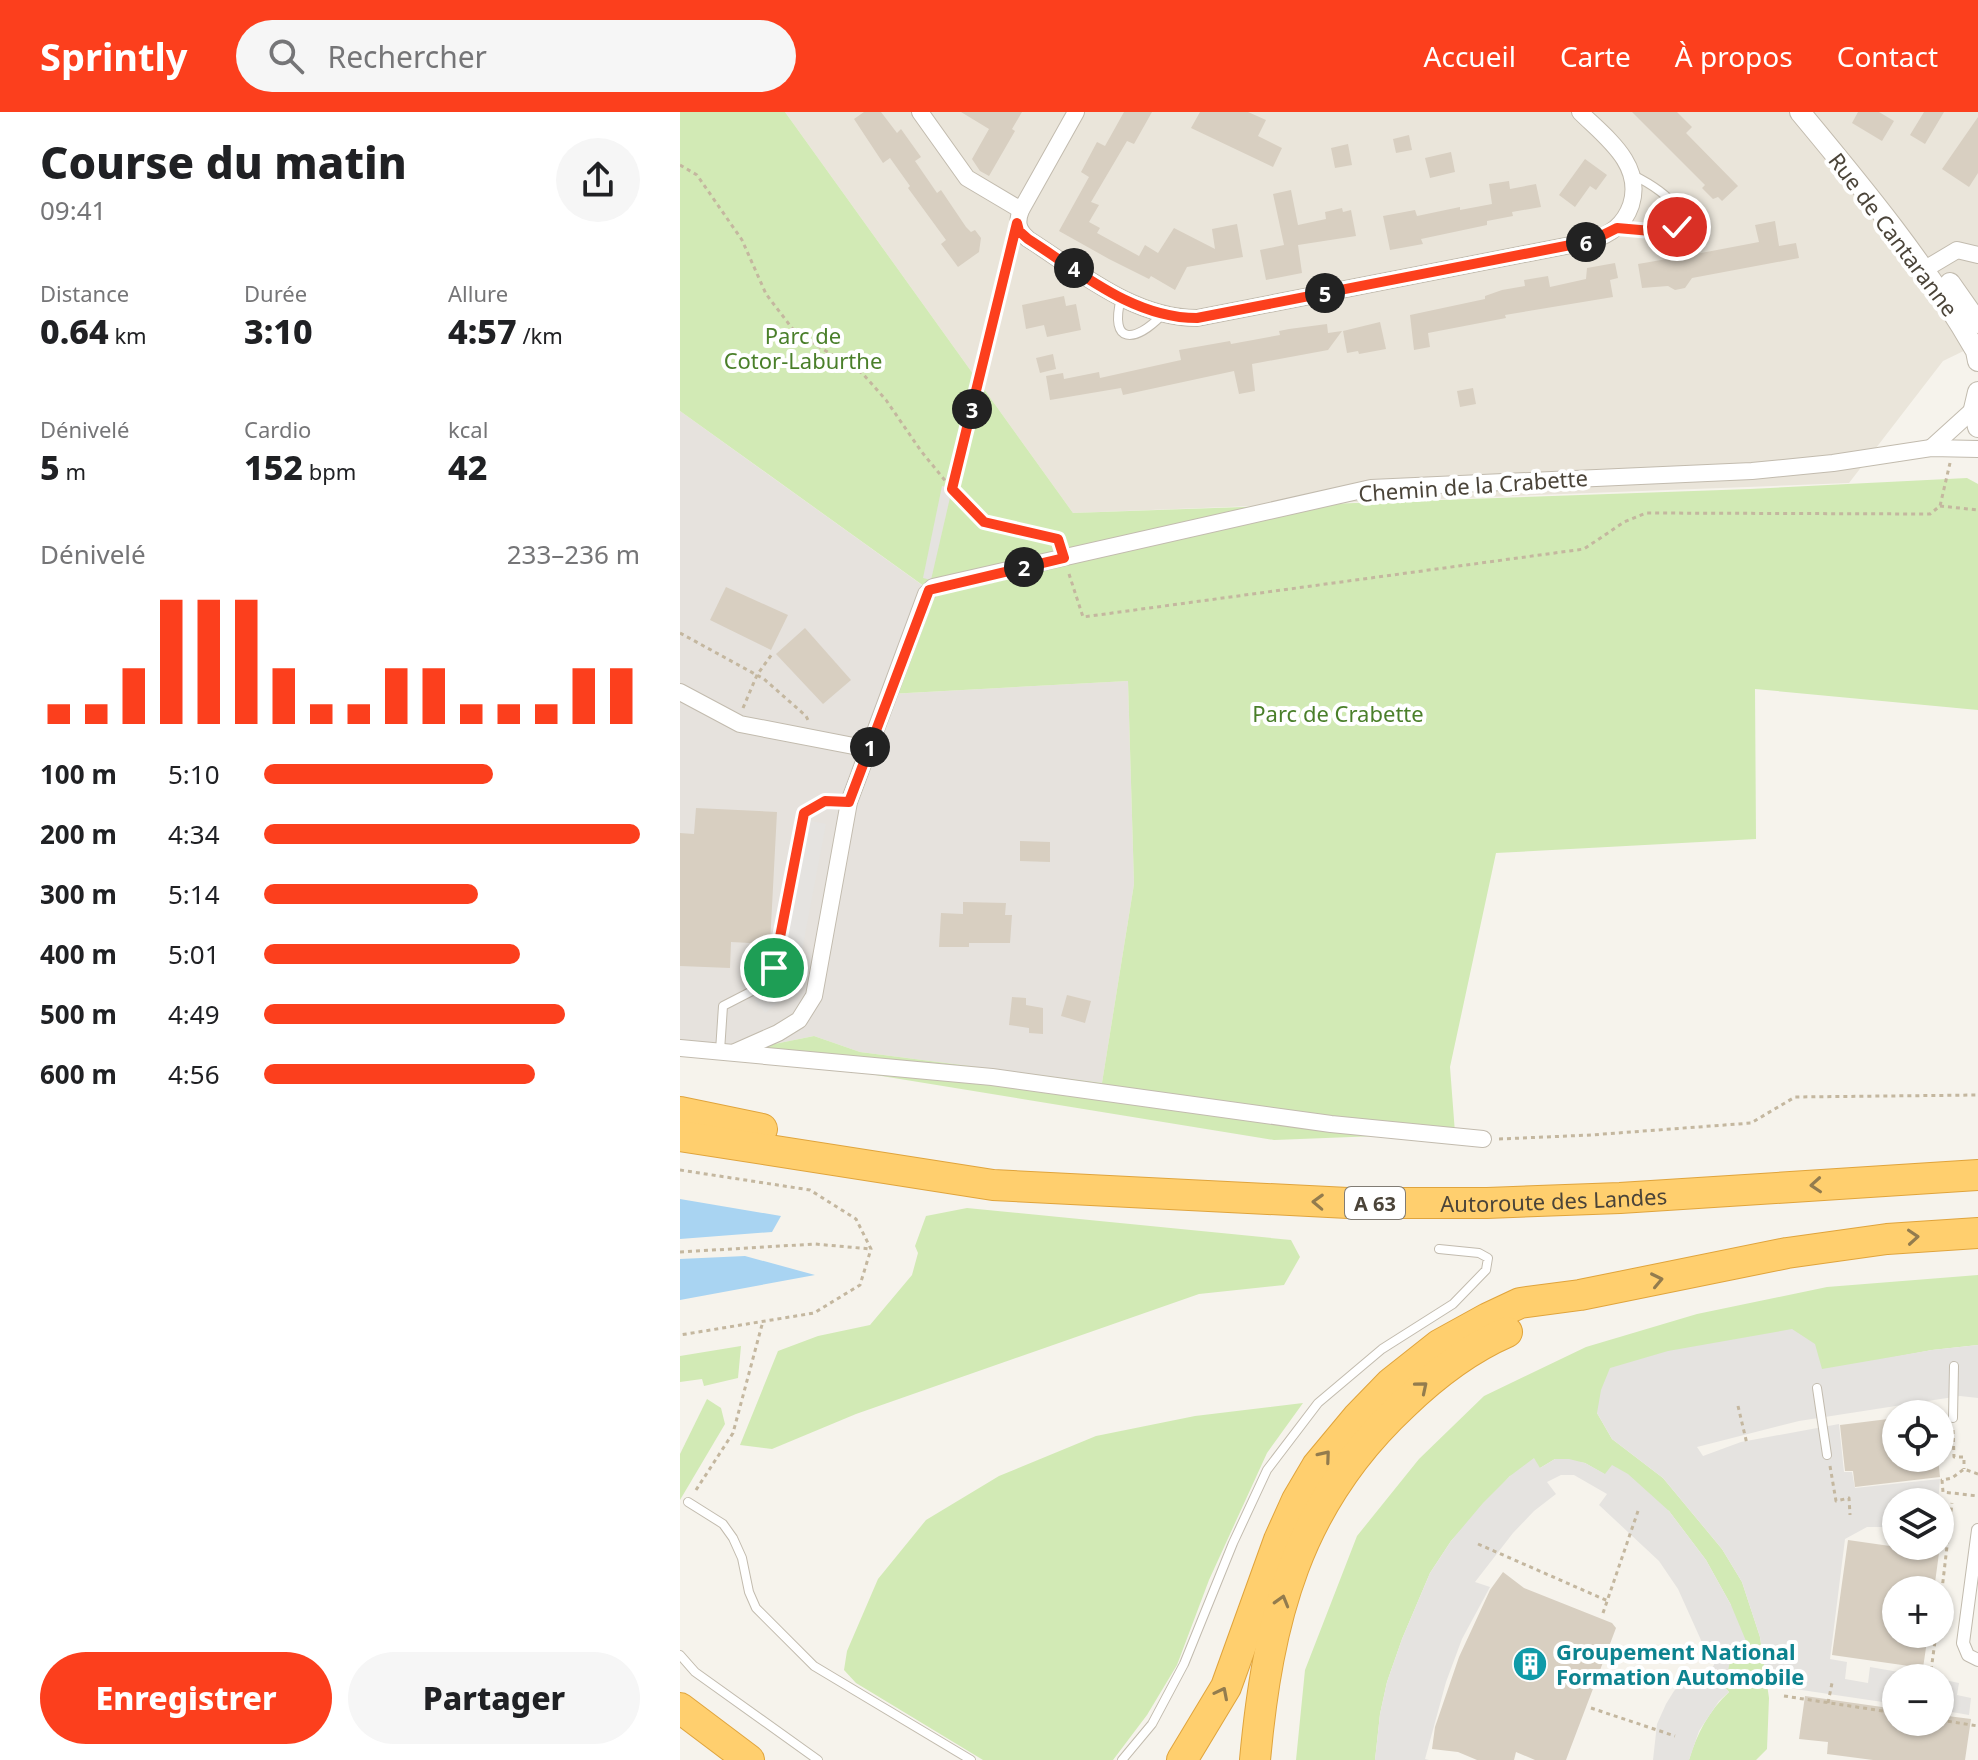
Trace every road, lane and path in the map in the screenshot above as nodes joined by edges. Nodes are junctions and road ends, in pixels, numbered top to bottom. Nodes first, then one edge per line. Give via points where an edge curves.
1 (920, 112) edge
2 (1076, 112) edge
3 (1580, 112) edge
4 (1802, 112) edge
5 (680, 165) edge
6 (1633, 175) junction
7 (1019, 216) junction
8 (1617, 228) junction
9 (1978, 255) edge
10 (1930, 266) junction
11 (1121, 297) junction
12 (1162, 315) junction
13 (1978, 323) edge
14 (1978, 361) edge
15 (1977, 409) edge
16 (1931, 448) junction
17 (1978, 449) edge
18 (1951, 459) dead end
19 (952, 489) junction
20 (1940, 506) junction
21 (1978, 510) edge
22 (1064, 558) junction
23 (680, 633) edge
24 (772, 654) dead end
25 (757, 675) junction
26 (680, 692) edge
27 (736, 723) junction
28 (813, 738) junction
29 (869, 749) junction
30 (849, 802) junction
31 (680, 1048) edge
32 (727, 1051) junction
33 (1978, 1095) edge
34 (680, 1112) edge
35 (680, 1136) edge
36 (1483, 1139) joint
37 (680, 1170) edge
38 (1978, 1175) edge
39 (1131, 1191) junction
40 (1978, 1233) edge
41 (871, 1249) junction
42 (1439, 1249) dead end
43 (680, 1252) edge
44 (1580, 1295) junction
45 (763, 1321) junction
46 (680, 1335) edge
47 (1954, 1366) dead end
48 (1817, 1388) dead end
49 (1953, 1400) edge
50 (1738, 1406) dead end
51 (1747, 1444) dead end
52 (1827, 1455) joint
53 (1954, 1457) edge
54 (1964, 1469) junction
55 (1978, 1474) edge
56 (1978, 1496) edge
57 (688, 1502) joint
58 (1638, 1511) dead end
59 (1850, 1515) dead end
60 (1978, 1530) edge
61 (1478, 1544) dead end
62 (1608, 1601) junction
63 (1603, 1613) dead end
64 (680, 1655) edge
65 (1978, 1660) edge
66 (1832, 1683) dead end
67 (1784, 1696) dead end
68 (1828, 1703) junction
69 (680, 1708) edge
70 (1591, 1708) dead end
71 (1882, 1711) edge
72 (1954, 1722) edge
73 (1978, 1726) edge
74 (680, 1729) edge
75 (1675, 1736) dead end
76 (729, 1760) edge
77 (749, 1760) edge
78 (818, 1760) edge
79 (971, 1760) edge
80 (1122, 1760) edge
81 (1182, 1760) edge
82 (1255, 1760) edge

1 - 7 street via 967,178
2 - 7 street
3 - 6 street via 1622,154
4 - 10 street, Rue de Cantaranne
5 - 19 path via 697,175 742,240 766,294 795,332 862,373
6 - 8 street via 1630,207
6 - 8 lane via 1673,202 1682,212 1681,222 1663,232
7 - 11 street via 1019,231 1028,239
7 - 19 path
8 - 12 street via 1591,241 1197,318
9 - 10 street via 1957,250
10 - 13 street, Rue de Cantaranne
10 - 14 street, Rue de Cantaranne
11 - 12 street
11 - 12 lane via 1117,312 1124,333 1146,332
15 - 16 street
16 - 17 street, Chemin de la Crabette
16 - 22 street, Chemin de la Crabette via 1752,471 1371,488
18 - 20 path
19 - 22 path via 984,522 1058,539
20 - 21 path
20 - 22 path via 1930,514 1646,513 1584,549 1083,617
22 - 29 street, Chemin de la Crabette via 929,590
23 - 25 path
24 - 25 path
25 - 27 path
25 - 28 path via 806,716
26 - 27 street
27 - 28 street
28 - 29 street
29 - 30 street
30 - 32 street via 814,996 799,1020
30 - 32 lane via 825,801 804,813 772,974 760,987 723,1006
31 - 32 street
32 - 36 street via 992,1077 1331,1124
33 - 36 path via 1795,1097 1751,1123
34 - 39 highway
35 - 39 highway via 993,1185
37 - 41 path via 810,1190 856,1219
38 -> 39 highway, Autoroute des Landes / A 63 via 1487,1203 1348,1203
44 -> 40 highway via 1787,1253
41 - 43 path via 815,1244
41 - 45 path via 860,1285 814,1313
42 - 80 lane via 1479,1253 1488,1258 1486,1270 1453,1304 1382,1349 1318,1403 1267,1470 1184,1664 1152,1724
81 -> 44 highway via 1226,1687 1297,1500 1357,1418 1439,1345 1520,1303
82 -> 44 highway via 1261,1691 1281,1603 1321,1504 1382,1424 1419,1389 1454,1361
45 - 46 path
45 - 57 path via 733,1433
47 - 49 lane
48 - 52 lane
50 - 51 path
52 - 59 path via 1836,1501 1849,1498
53 - 54 path via 1964,1457
54 - 55 path
54 - 56 path via 1942,1480 1943,1492
57 - 79 lane via 723,1524 742,1558 756,1608 814,1666
58 - 62 path
60 - 65 street via 1963,1643 1968,1655
61 - 62 path
62 - 63 path
64 - 78 lane via 695,1672
66 - 68 path
67 - 68 path
68 - 71 path
69 - 77 highway
70 - 75 path
72 - 73 path
74 - 76 highway

